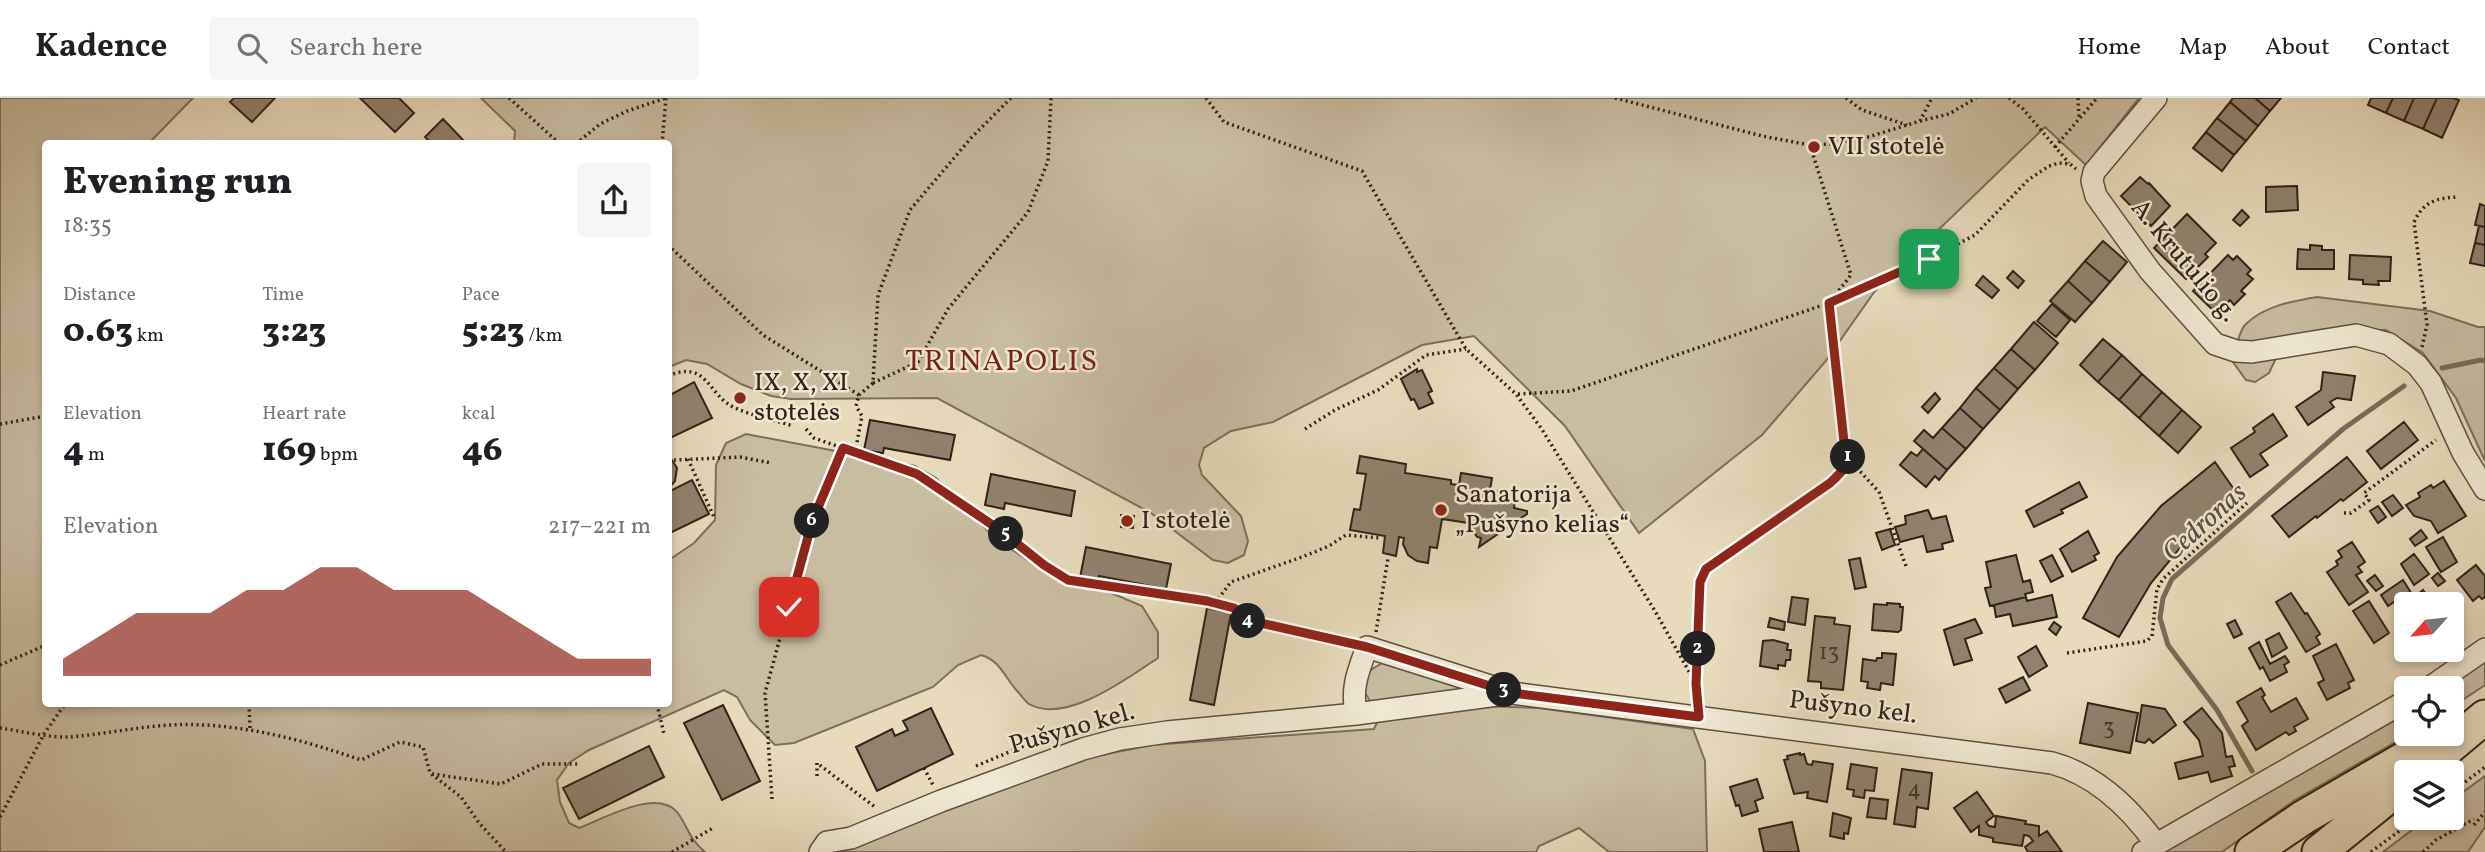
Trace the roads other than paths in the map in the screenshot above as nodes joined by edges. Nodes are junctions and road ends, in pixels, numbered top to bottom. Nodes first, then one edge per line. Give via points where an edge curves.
1 (2156, 98) edge
2 (2485, 489) edge
3 (2485, 649) edge
4 (2446, 676) edge
5 (1512, 693) junction
6 (2394, 708) edge
7 (1356, 714) junction
8 (2485, 715) edge
9 (2464, 726) edge
10 (2428, 746) edge
11 (2433, 760) edge
12 (2394, 792) edge
13 (2150, 848) edge
14 (820, 852) edge
15 (2252, 852) edge
16 (2319, 852) edge

1 - 2 street, A. Krutulio g. via 2092,181 2096,196 2150,271 2215,344 2236,351 2356,335 2389,344 2417,365 2431,383
3 - 4 street
5 - 7 street, Pušyno kel.
5 - 7 street, Pušyno kel. via 1370,648 1354,684
5 - 13 street, Pušyno kel. via 2052,763 2071,768 2105,790 2140,821
6 - 13 street
7 - 14 street, Pušyno kel. via 1167,732 1083,749 862,834 827,842
8 - 9 main road
8 - 11 main road
10 - 15 main road
12 - 16 main road

